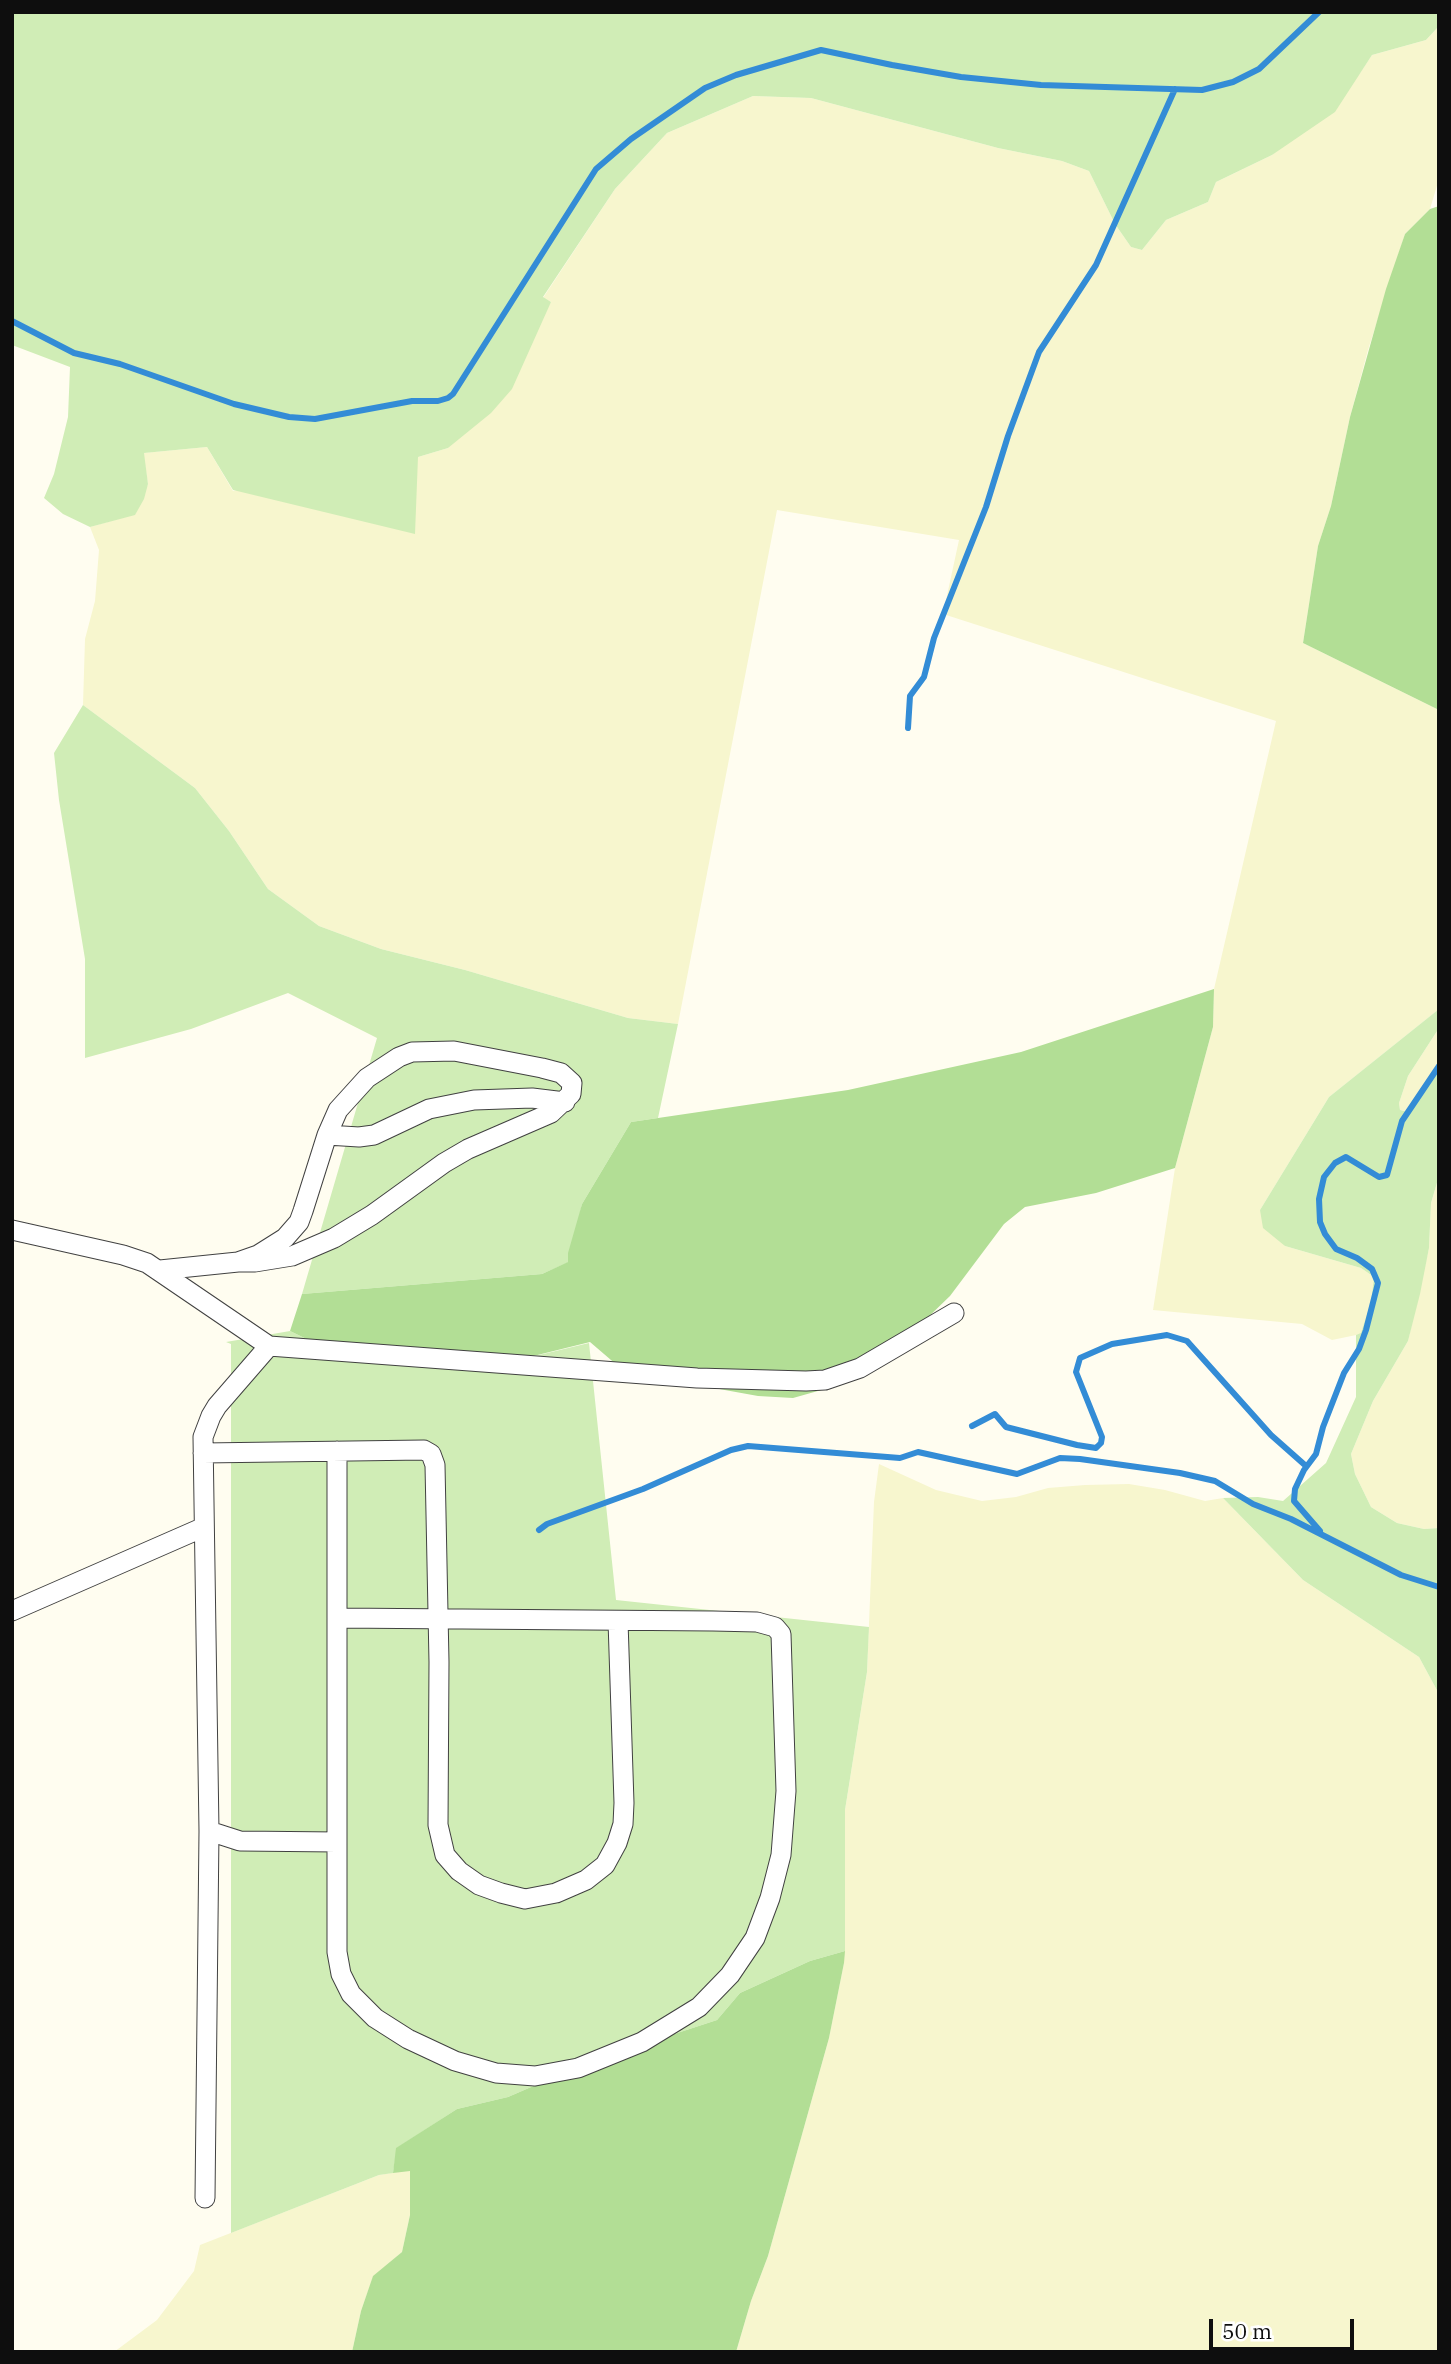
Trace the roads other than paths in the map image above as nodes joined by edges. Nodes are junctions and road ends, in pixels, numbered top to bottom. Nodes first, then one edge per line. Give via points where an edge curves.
1 (565, 1102) junction
2 (327, 1135) junction
3 (12, 1230) edge
4 (238, 1262) junction
5 (160, 1270) junction
6 (954, 1313) dead end
7 (269, 1346) junction
8 (337, 1451) junction
9 (203, 1454) junction
10 (204, 1527) junction
11 (12, 1611) edge
12 (337, 1618) junction
13 (438, 1619) junction
14 (618, 1620) junction
15 (209, 1831) junction
16 (337, 1842) junction
17 (205, 2199) dead end

1 - 2 street via 504,1098 461,1102 429,1108 374,1135
1 - 2 street via 572,1083 561,1073 454,1051 412,1052 367,1078 338,1110
1 - 4 street via 444,1163 334,1238 292,1256
2 - 4 street via 293,1231 270,1248
3 - 5 street via 123,1255
4 - 5 street
5 - 7 street
6 - 7 street via 860,1368 806,1381 697,1378
7 - 9 street via 211,1416 203,1437
8 - 9 street
8 - 12 street
8 - 13 street via 424,1450 431,1454 435,1465
9 - 10 street
10 - 11 street
10 - 15 street
12 - 13 street
12 - 16 street
13 - 14 street
13 - 14 street via 438,1825 445,1855 479,1885 525,1899 586,1880 605,1865 617,1843 624,1803
14 - 16 street via 757,1622 775,1627 781,1634 786,1791 781,1855 755,1938 730,1975 699,2007 642,2042 578,2068 535,2076 496,2073 455,2061 408,2039 351,1994 337,1952
15 - 16 street via 257,1843
15 - 17 street

